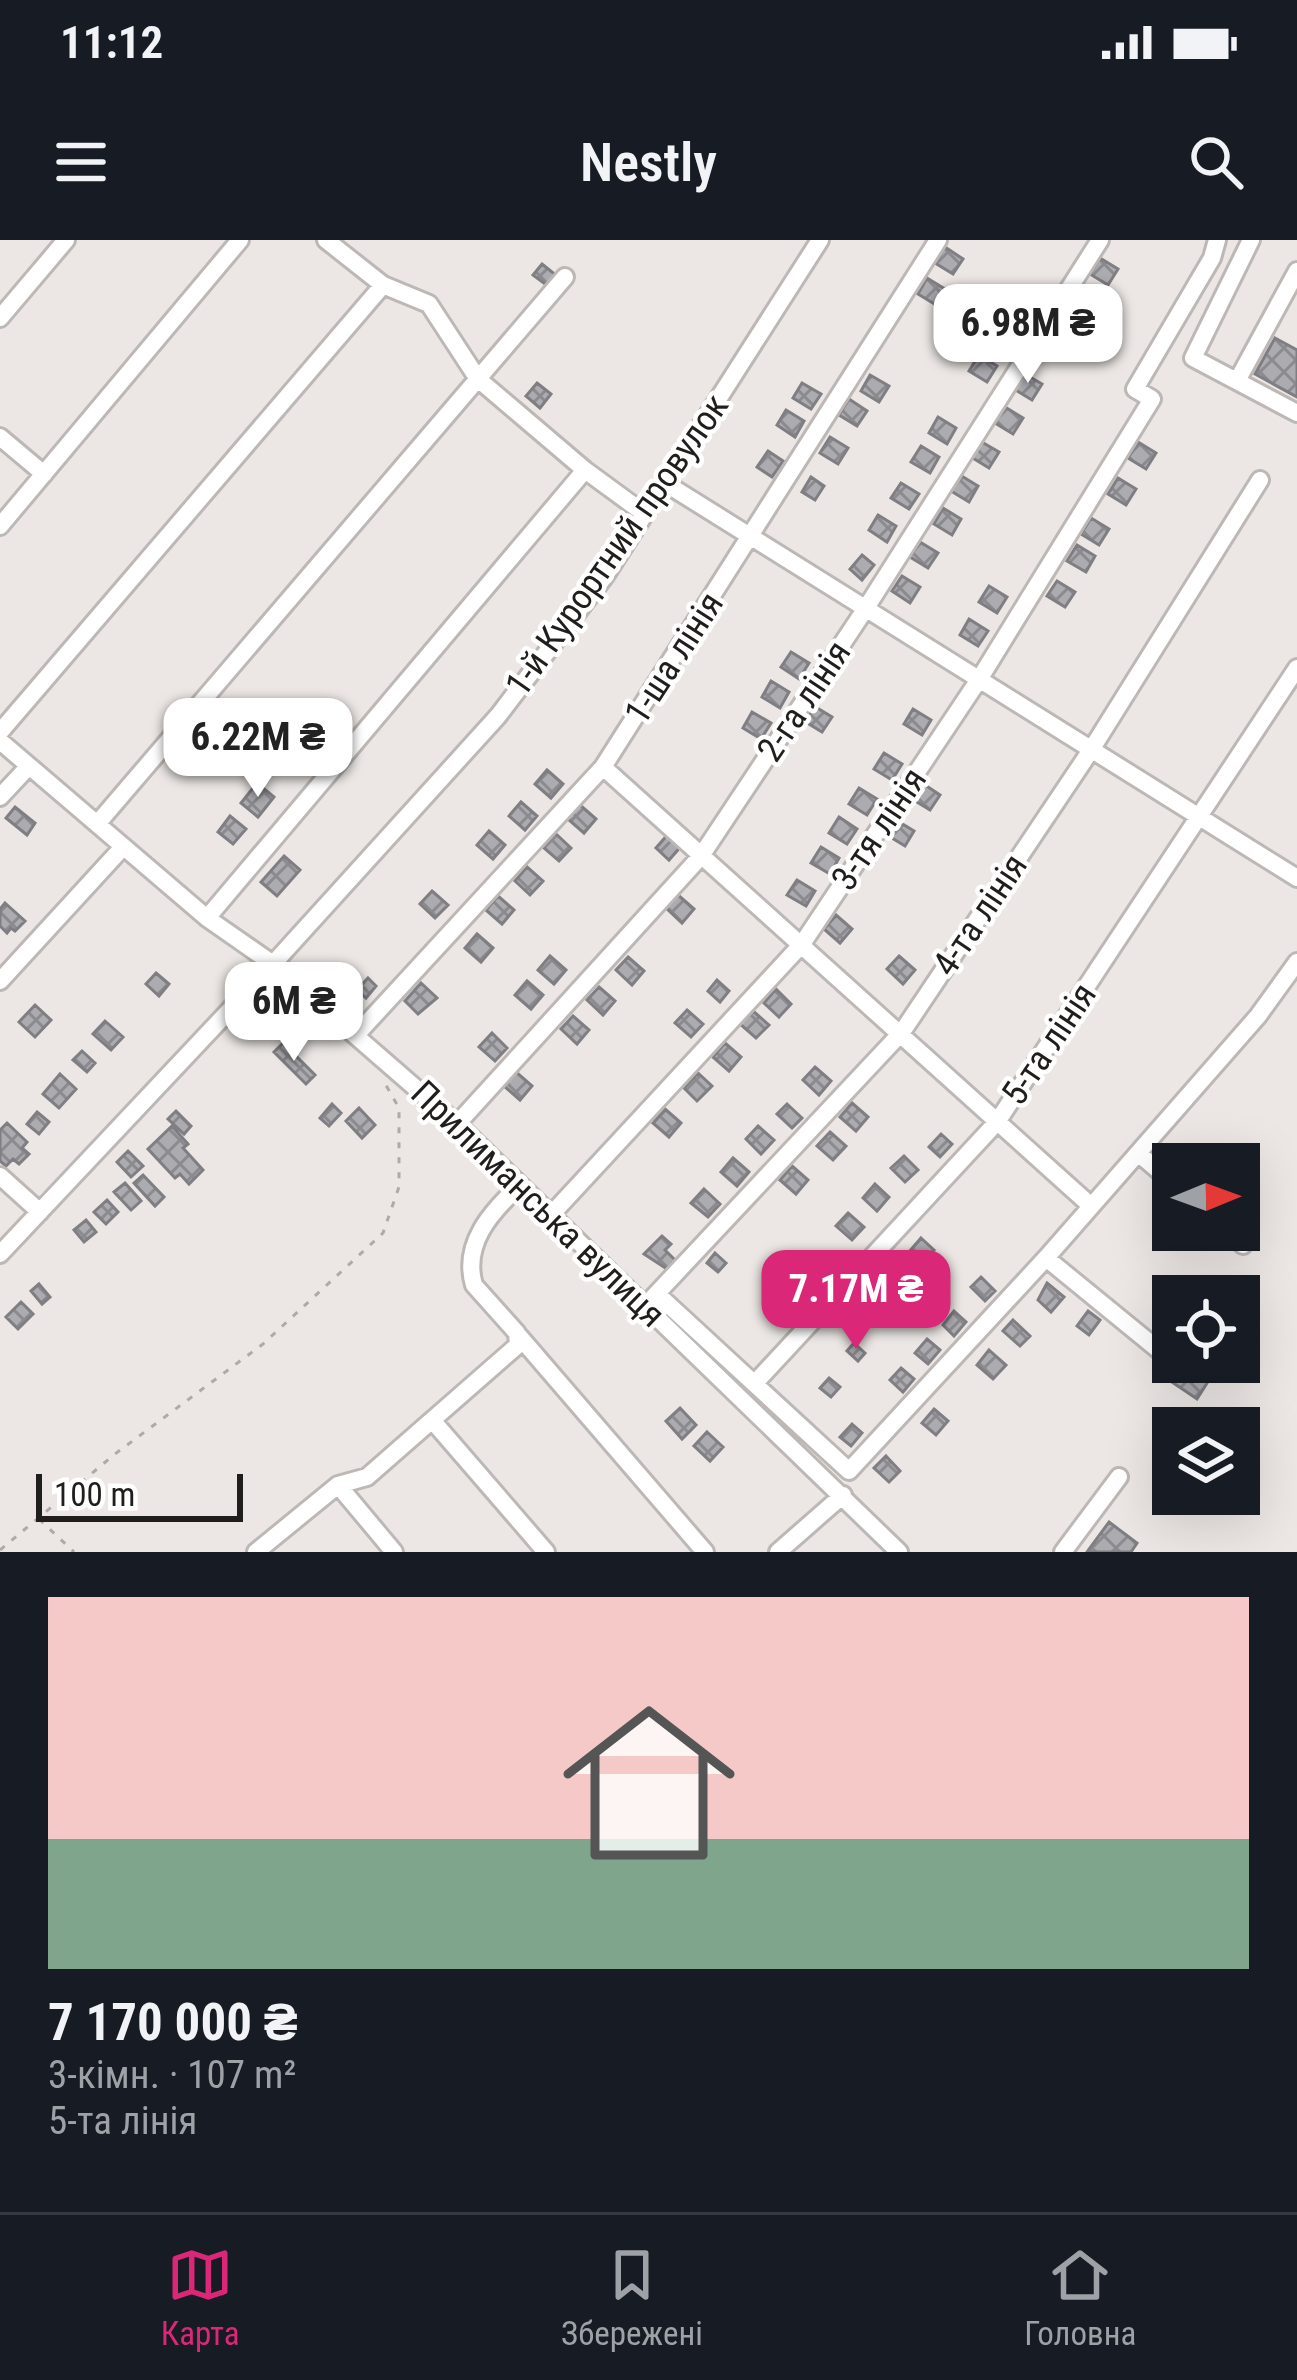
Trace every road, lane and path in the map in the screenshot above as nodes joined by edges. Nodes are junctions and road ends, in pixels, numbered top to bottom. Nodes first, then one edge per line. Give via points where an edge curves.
1 (66, 240) edge
2 (240, 240) edge
3 (326, 240) edge
4 (820, 240) edge
5 (938, 240) edge
6 (1100, 240) edge
7 (1216, 240) edge
8 (1251, 240) edge
9 (1297, 271) edge
10 (565, 277) dead end
11 (382, 285) junction
12 (0, 318) edge
13 (478, 379) junction
14 (1237, 381) junction
15 (1297, 413) edge
16 (0, 437) edge
17 (586, 470) junction
18 (44, 474) junction
19 (1260, 480) dead end
20 (665, 483) junction
21 (645, 514) junction
22 (0, 526) edge
23 (752, 537) junction
24 (866, 608) junction
25 (1297, 668) edge
26 (980, 678) junction
27 (0, 736) edge
28 (1090, 750) junction
29 (29, 766) junction
30 (603, 767) junction
31 (0, 797) edge
32 (1201, 817) junction
33 (98, 824) junction
34 (124, 847) junction
35 (701, 856) junction
36 (1297, 878) edge
37 (207, 918) junction
38 (802, 944) junction
39 (1297, 962) edge
40 (273, 964) junction
41 (0, 981) edge
42 (902, 1032) junction
43 (356, 1035) junction
44 (378, 1071) dead end
45 (997, 1122) junction
46 (457, 1124) junction
47 (1138, 1153) junction
48 (1152, 1165) edge
49 (0, 1176) edge
50 (519, 1186) junction
51 (1090, 1205) junction
52 (40, 1212) junction
53 (550, 1216) junction
54 (0, 1254) edge
55 (1046, 1258) junction
56 (651, 1300) junction
57 (518, 1336) junction
58 (1152, 1345) edge
59 (755, 1383) junction
60 (432, 1420) junction
61 (1119, 1477) dead end
62 (338, 1485) junction
63 (843, 1495) junction
64 (38, 1517) junction
65 (0, 1550) edge
66 (74, 1552) edge
67 (256, 1552) edge
68 (394, 1552) edge
69 (546, 1552) edge
70 (705, 1552) edge
71 (778, 1552) edge
72 (899, 1552) edge
73 (1063, 1552) edge

1 - 12 street
2 - 18 street
3 - 11 street
4 - 20 street, 1-й Курортний провулок
5 - 23 street, 1-ша лінія
6 - 24 street, 2-га лінія
7 - 26 street, 3-тя лінія via 1136,388 1152,399
8 - 14 street via 1193,358
9 - 14 street
10 - 13 street
11 - 13 street via 429,304
11 - 27 street
13 - 17 street
13 - 33 street
14 - 15 street
16 - 18 street
17 - 21 street
17 - 37 street
18 - 22 street
19 - 28 street, 4-та лінія
20 - 21 street, 1-й Курортний провулок
20 - 23 street
21 - 40 street, 1-й Курортний провулок via 498,716
23 - 24 street
23 - 30 street, 1-ша лінія
24 - 26 street
24 - 35 street, 2-га лінія
25 - 32 street, 5-та лінія
26 - 28 street
26 - 38 street, 3-тя лінія
27 - 29 street, Прилиманська вулиця
28 - 32 street
28 - 42 street, 4-та лінія
29 - 31 street
29 - 33 street, Прилиманська вулиця
30 - 35 street
30 - 43 street, 1-ша лінія
32 - 36 street
32 - 45 street, 5-та лінія
33 - 34 street, Прилиманська вулиця
34 - 37 street, Прилиманська вулиця
34 - 41 street
35 - 38 street
35 - 46 street, 2-га лінія
37 - 40 street, Прилиманська вулиця
38 - 42 street
38 - 53 street, 3-тя лінія
39 - 47 street
40 - 43 street, Прилиманська вулиця
40 - 52 street, 1-й Курортний провулок
42 - 45 street
42 - 56 street, 4-та лінія
43 - 46 street, Прилиманська вулиця
44 - 64 path via 399,1108 399,1187 383,1233 263,1344
45 - 51 street
45 - 59 street, 5-та лінія
46 - 50 street, Прилиманська вулиця
47 - 48 street
47 - 51 street
49 - 52 street
50 - 53 street, Прилиманська вулиця
50 - 57 street via 489,1214 471,1276
51 - 55 street
52 - 54 street, 1-й Курортний провулок
53 - 56 street, Прилиманська вулиця
55 - 58 street
55 - 59 street via 849,1471
56 - 59 street
56 - 63 street, Прилиманська вулиця
57 - 60 street via 518,1345
57 - 70 street
60 - 62 street via 367,1477
60 - 69 street
61 - 73 street
62 - 67 street
62 - 68 street
63 - 71 street
63 - 72 street, Прилиманська вулиця
64 - 65 path
64 - 66 path

